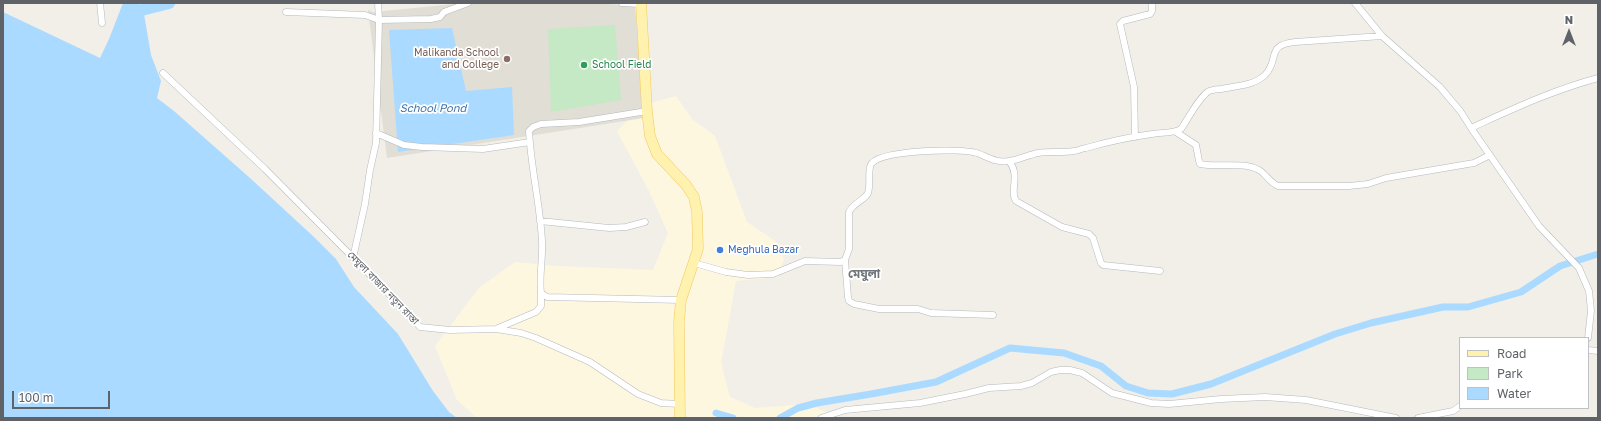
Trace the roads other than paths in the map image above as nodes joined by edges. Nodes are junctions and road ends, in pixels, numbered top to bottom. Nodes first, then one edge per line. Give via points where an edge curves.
1 (100, 3) edge
2 (378, 3) edge
3 (468, 3) edge
4 (622, 3) edge
5 (641, 3) edge
6 (1152, 3) edge
7 (1355, 3) edge
8 (286, 12) dead end
9 (379, 20) junction
10 (102, 23) dead end
11 (1382, 36) junction
12 (164, 73) dead end
13 (1598, 78) edge
14 (648, 111) junction
15 (1471, 128) junction
16 (1176, 132) junction
17 (376, 133) junction
18 (1135, 137) junction
19 (530, 142) junction
20 (1490, 155) junction
21 (1009, 161) junction
22 (540, 221) junction
23 (645, 222) dead end
24 (353, 258) junction
25 (845, 260) junction
26 (694, 262) junction
27 (1160, 271) dead end
28 (540, 293) junction
29 (681, 300) junction
30 (993, 315) dead end
31 (496, 329) junction
32 (1588, 337) edge
33 (679, 404) junction
34 (1459, 407) edge
35 (680, 418) edge
36 (821, 418) edge
37 (1394, 418) edge
38 (1418, 418) edge

1 - 10 street
2 - 9 street
3 - 9 street via 444,12 440,17
4 - 5 street
5 - 14 main road
6 - 18 street via 1150,14 1120,24 1134,88
7 - 11 street
8 - 9 street via 365,15
9 - 17 street
11 - 15 street via 1440,87
11 - 16 street via 1282,44 1274,53 1271,67 1263,76 1254,82 1210,90
12 - 24 street, মেঘুলা বাজার নতুন রাস্তা via 265,169
13 - 15 street via 1542,96
14 - 19 street via 579,122 541,124 529,131
14 - 26 main road via 650,136 658,154 694,197 698,227 698,250
15 - 20 street
16 - 18 street
16 - 20 street via 1196,145 1200,164 1241,164 1259,170 1272,184 1278,186 1368,184 1386,178 1474,163
17 - 19 street via 404,145 483,149
17 - 24 street via 365,204
18 - 21 street via 1074,151 1039,153
19 - 22 street
20 - 32 street via 1528,212 1579,268 1589,291 1591,311
21 - 25 street via 992,160 977,153 963,151 932,151 887,157 872,163 868,194 852,206 850,212 849,249
21 - 27 street via 1015,176 1016,201 1062,228 1089,234 1093,238 1101,263 1106,266
22 - 23 street via 608,228
22 - 28 street
24 - 31 street, মেঘুলা বাজার নতুন রাস্তা via 420,328
25 - 26 street via 805,261 773,274 748,275 726,272
25 - 30 street via 848,297 854,304 879,309 918,309 930,313
26 - 29 main road
28 - 29 street via 548,297
28 - 31 street via 540,306 536,312
29 - 33 main road
31 - 33 street, মেঘুলা বাজার নতুন রাস্তা via 536,338 590,362 638,394 661,403
33 - 35 main road
34 - 38 street via 1452,411
36 - 37 street via 845,410 920,402 988,388 1021,386 1060,370 1082,373 1112,393 1151,403 1265,397 1306,400

